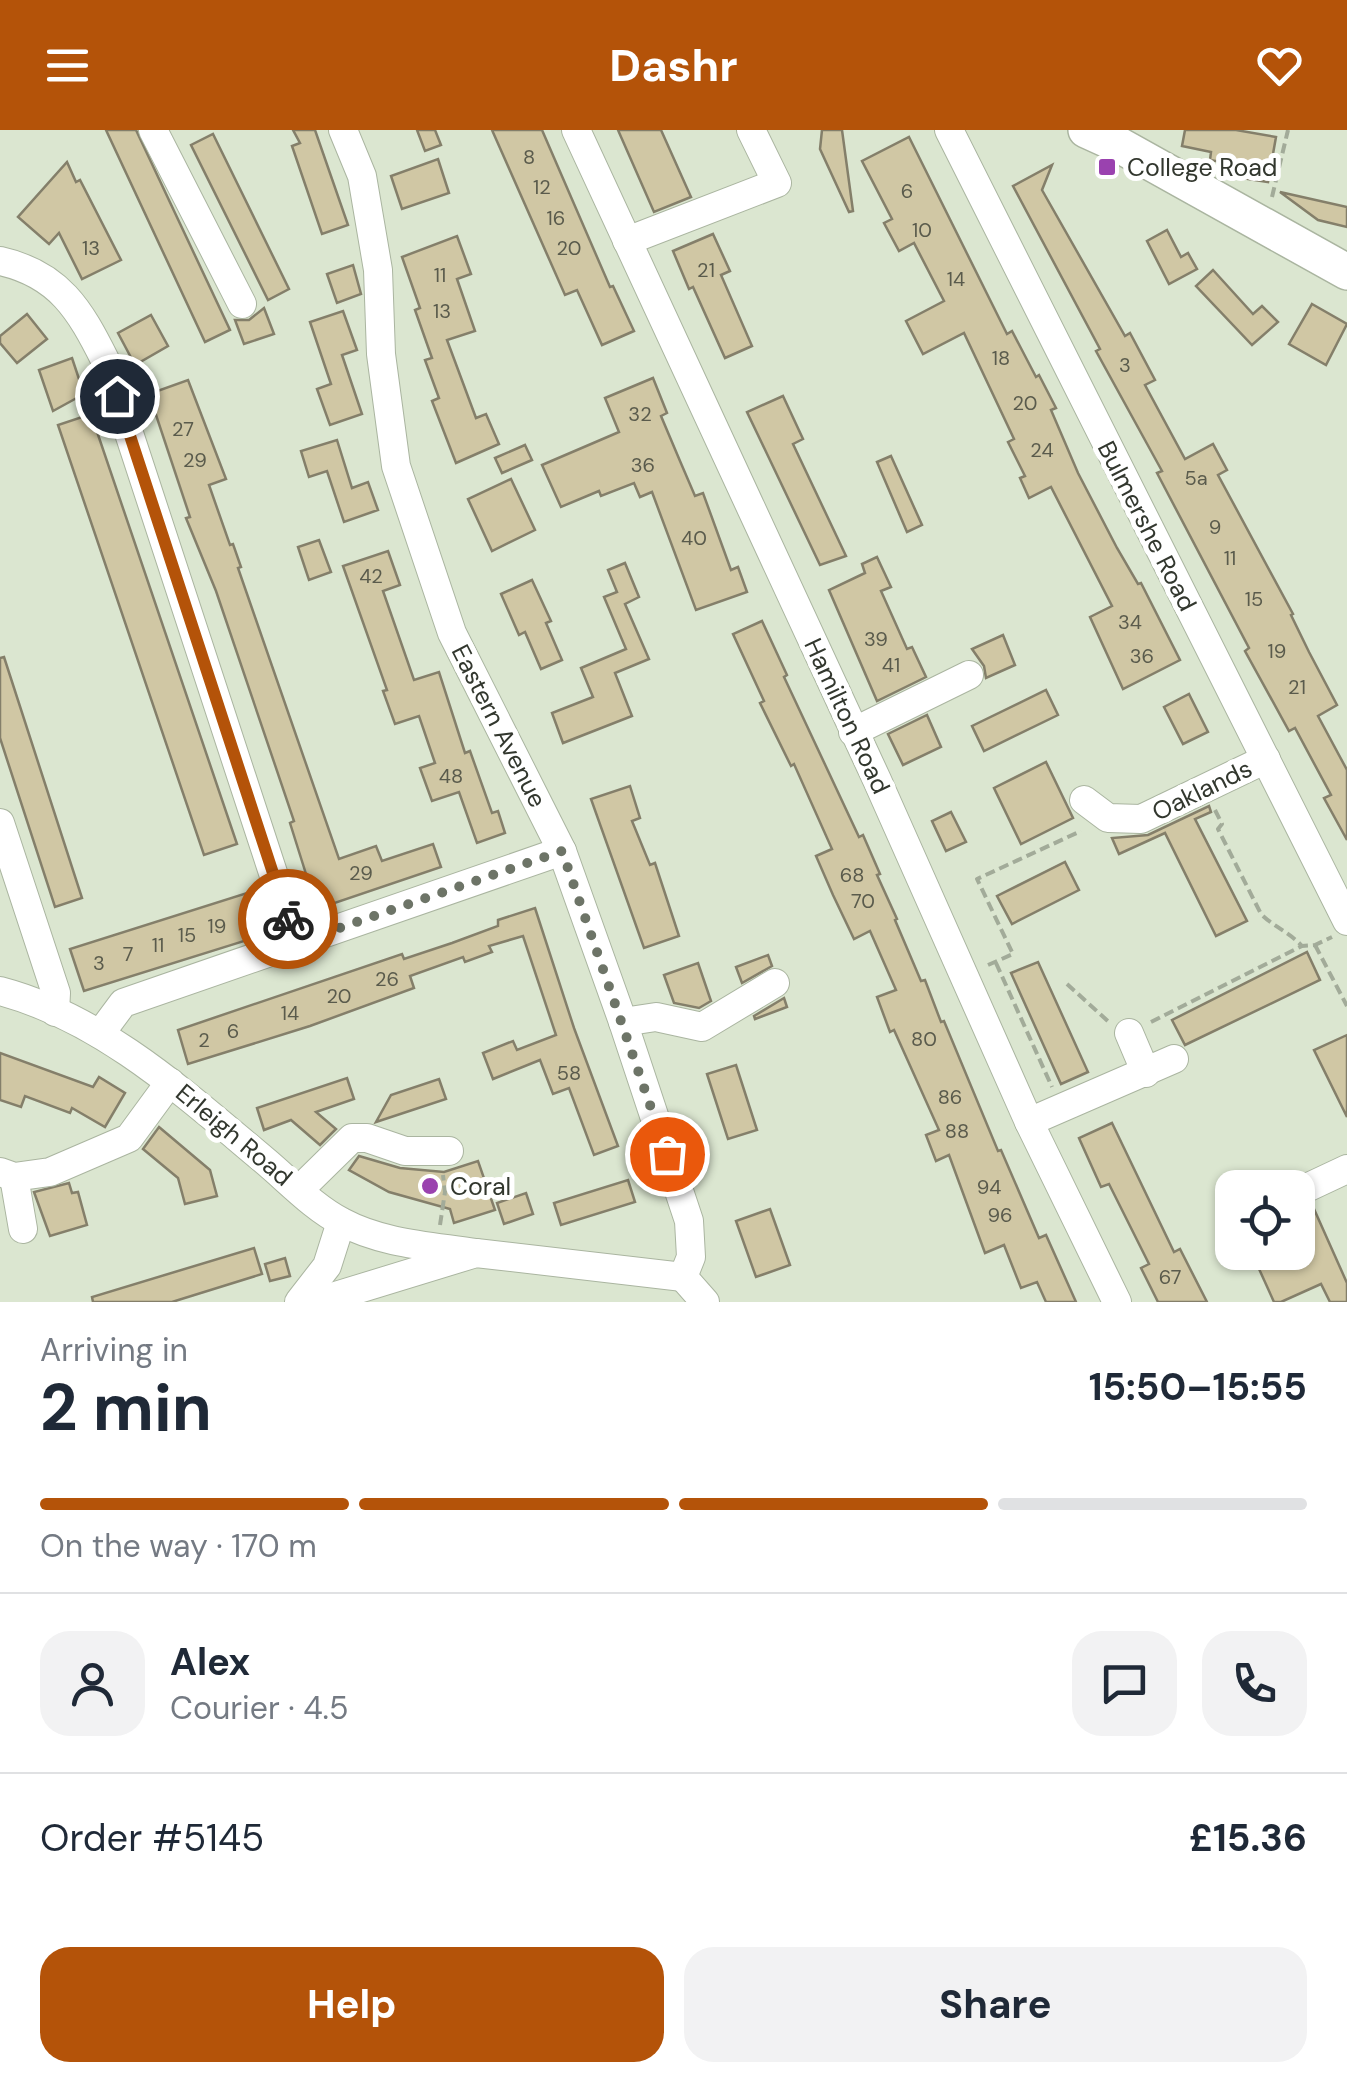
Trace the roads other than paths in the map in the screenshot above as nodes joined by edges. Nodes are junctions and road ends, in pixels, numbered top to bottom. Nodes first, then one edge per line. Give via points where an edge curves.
1 (343, 130) edge
2 (576, 130) edge
3 (750, 130) edge
4 (949, 130) edge
5 (1086, 130) edge
6 (160, 132) edge
7 (627, 241) junction
8 (0, 261) edge
9 (1347, 272) edge
10 (242, 304) dead end
11 (969, 675) dead end
12 (853, 732) junction
13 (1266, 759) junction
14 (1084, 800) dead end
15 (0, 823) edge
16 (562, 851) junction
17 (1343, 927) edge
18 (296, 943) junction
19 (775, 983) dead end
20 (0, 991) edge
21 (55, 1012) junction
22 (623, 1022) junction
23 (1129, 1033) road end
24 (100, 1034) junction
25 (1174, 1059) dead end
26 (1146, 1073) junction
27 (170, 1082) junction
28 (1026, 1113) junction
29 (449, 1151) road end
30 (1347, 1168) edge
31 (7, 1174) edge
32 (1315, 1184) edge
33 (300, 1190) junction
34 (340, 1222) junction
35 (23, 1229) dead end
36 (393, 1241) junction
37 (476, 1253) junction
38 (684, 1278) junction
39 (407, 1289) edge
40 (299, 1302) edge
41 (316, 1302) edge
42 (705, 1302) edge
43 (1117, 1302) edge

1 - 16 street, Eastern Avenue via 362,176 378,270 396,466 452,634
2 - 7 street, Hamilton Road
3 - 7 street via 776,183
4 - 13 street, Bulmershe Road
5 - 9 main road
6 - 10 street
7 - 12 street, Hamilton Road
8 - 18 street via 58,287 84,317 106,360
11 - 12 street via 943,698
12 - 28 street, Hamilton Road
13 - 14 street, Oaklands via 1140,820 1108,818
13 - 17 street, Bulmershe Road
15 - 21 street via 56,994
16 - 18 street
16 - 22 street, Eastern Avenue
18 - 24 street via 123,1003
19 - 22 street via 702,1027 656,1017
20 - 21 street, Erleigh Road
21 - 24 street, Erleigh Road
22 - 38 street, Eastern Avenue via 689,1221 691,1258
23 - 26 street
24 - 27 street, Erleigh Road
25 - 26 street
26 - 28 street
27 - 31 street via 129,1138 50,1172
27 - 33 street, Erleigh Road
28 - 43 street, Hamilton Road
29 - 33 street via 352,1138
30 - 32 street
31 - 35 street
33 - 34 street, Erleigh Road
34 - 36 street, Erleigh Road
34 - 40 street via 327,1266
36 - 37 street, Erleigh Road
36 - 39 street
37 - 38 street, Erleigh Road
37 - 39 street
38 - 42 street
39 - 41 street

